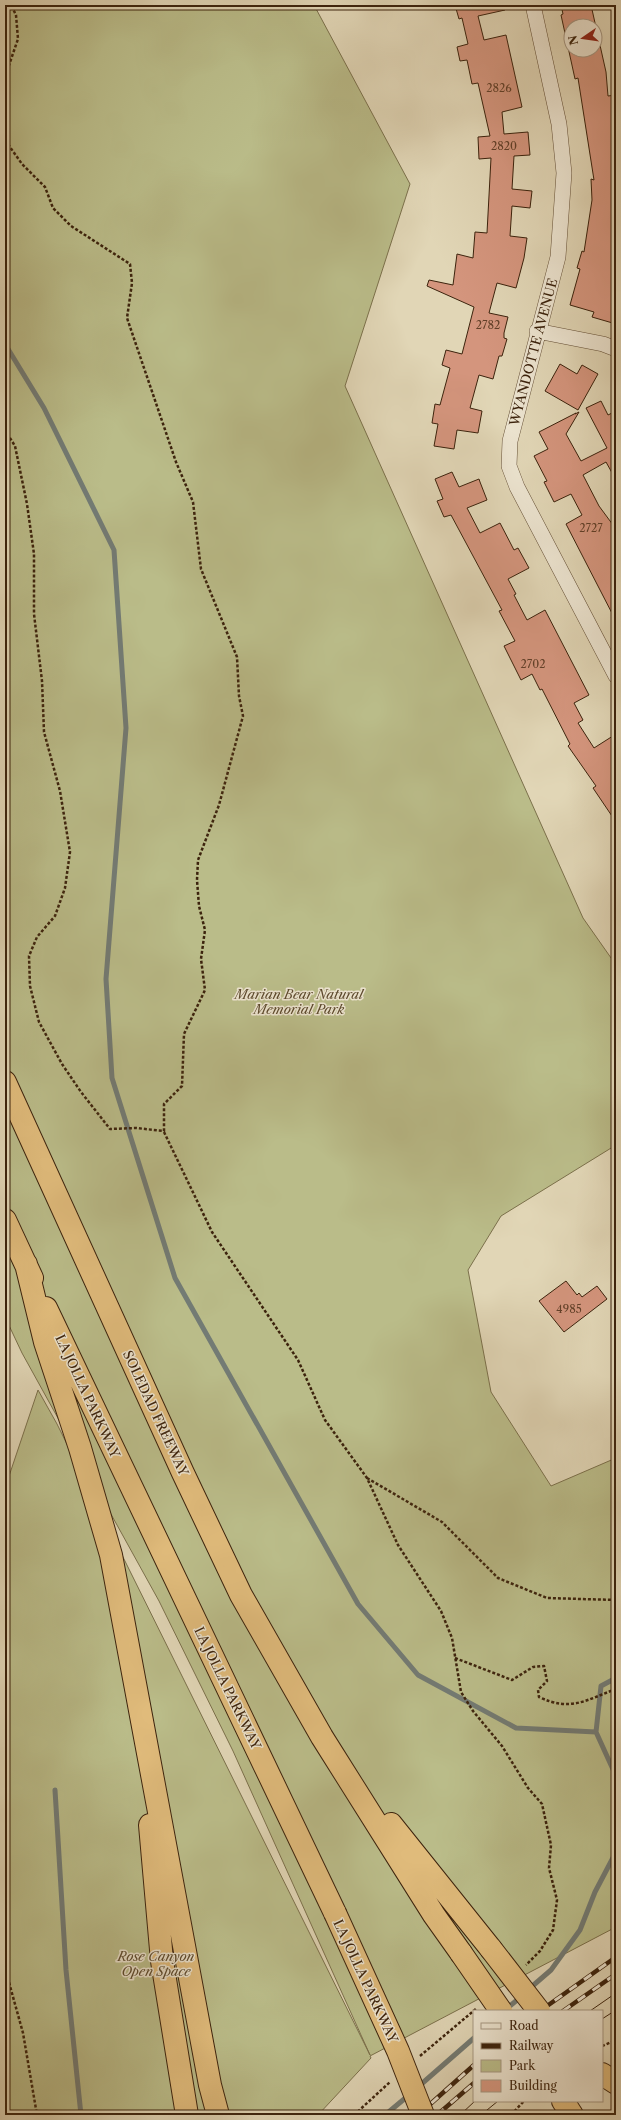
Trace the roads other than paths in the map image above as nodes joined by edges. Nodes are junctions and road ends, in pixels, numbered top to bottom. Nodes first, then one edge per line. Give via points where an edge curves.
1 (533, 5) edge
2 (537, 331) junction
3 (616, 349) edge
4 (616, 676) edge
5 (5, 1082) edge
6 (5, 1220) edge
7 (26, 1264) junction
8 (144, 1726) junction
9 (322, 1737) junction
10 (500, 2010) edge
11 (538, 2010) edge
12 (187, 2115) edge
13 (218, 2115) edge
14 (423, 2115) edge

1 - 2 street, WYANDOTTE AVENUE via 559,124 564,173 558,258
2 - 3 street
2 - 4 street, WYANDOTTE AVENUE via 510,441 509,466 517,487
5 - 9 highway, SOLEDAD FREEWAY via 241,1596
6 - 7 highway
7 - 8 highway via 45,1342 80,1448 111,1555
7 - 14 highway, LA JOLLA PARKWAY, bridge via 335,1913 398,2050
8 - 12 highway via 151,1849 162,1961
8 - 13 highway via 210,2085
9 - 10 highway, bridge via 434,1915
9 - 11 highway, bridge

